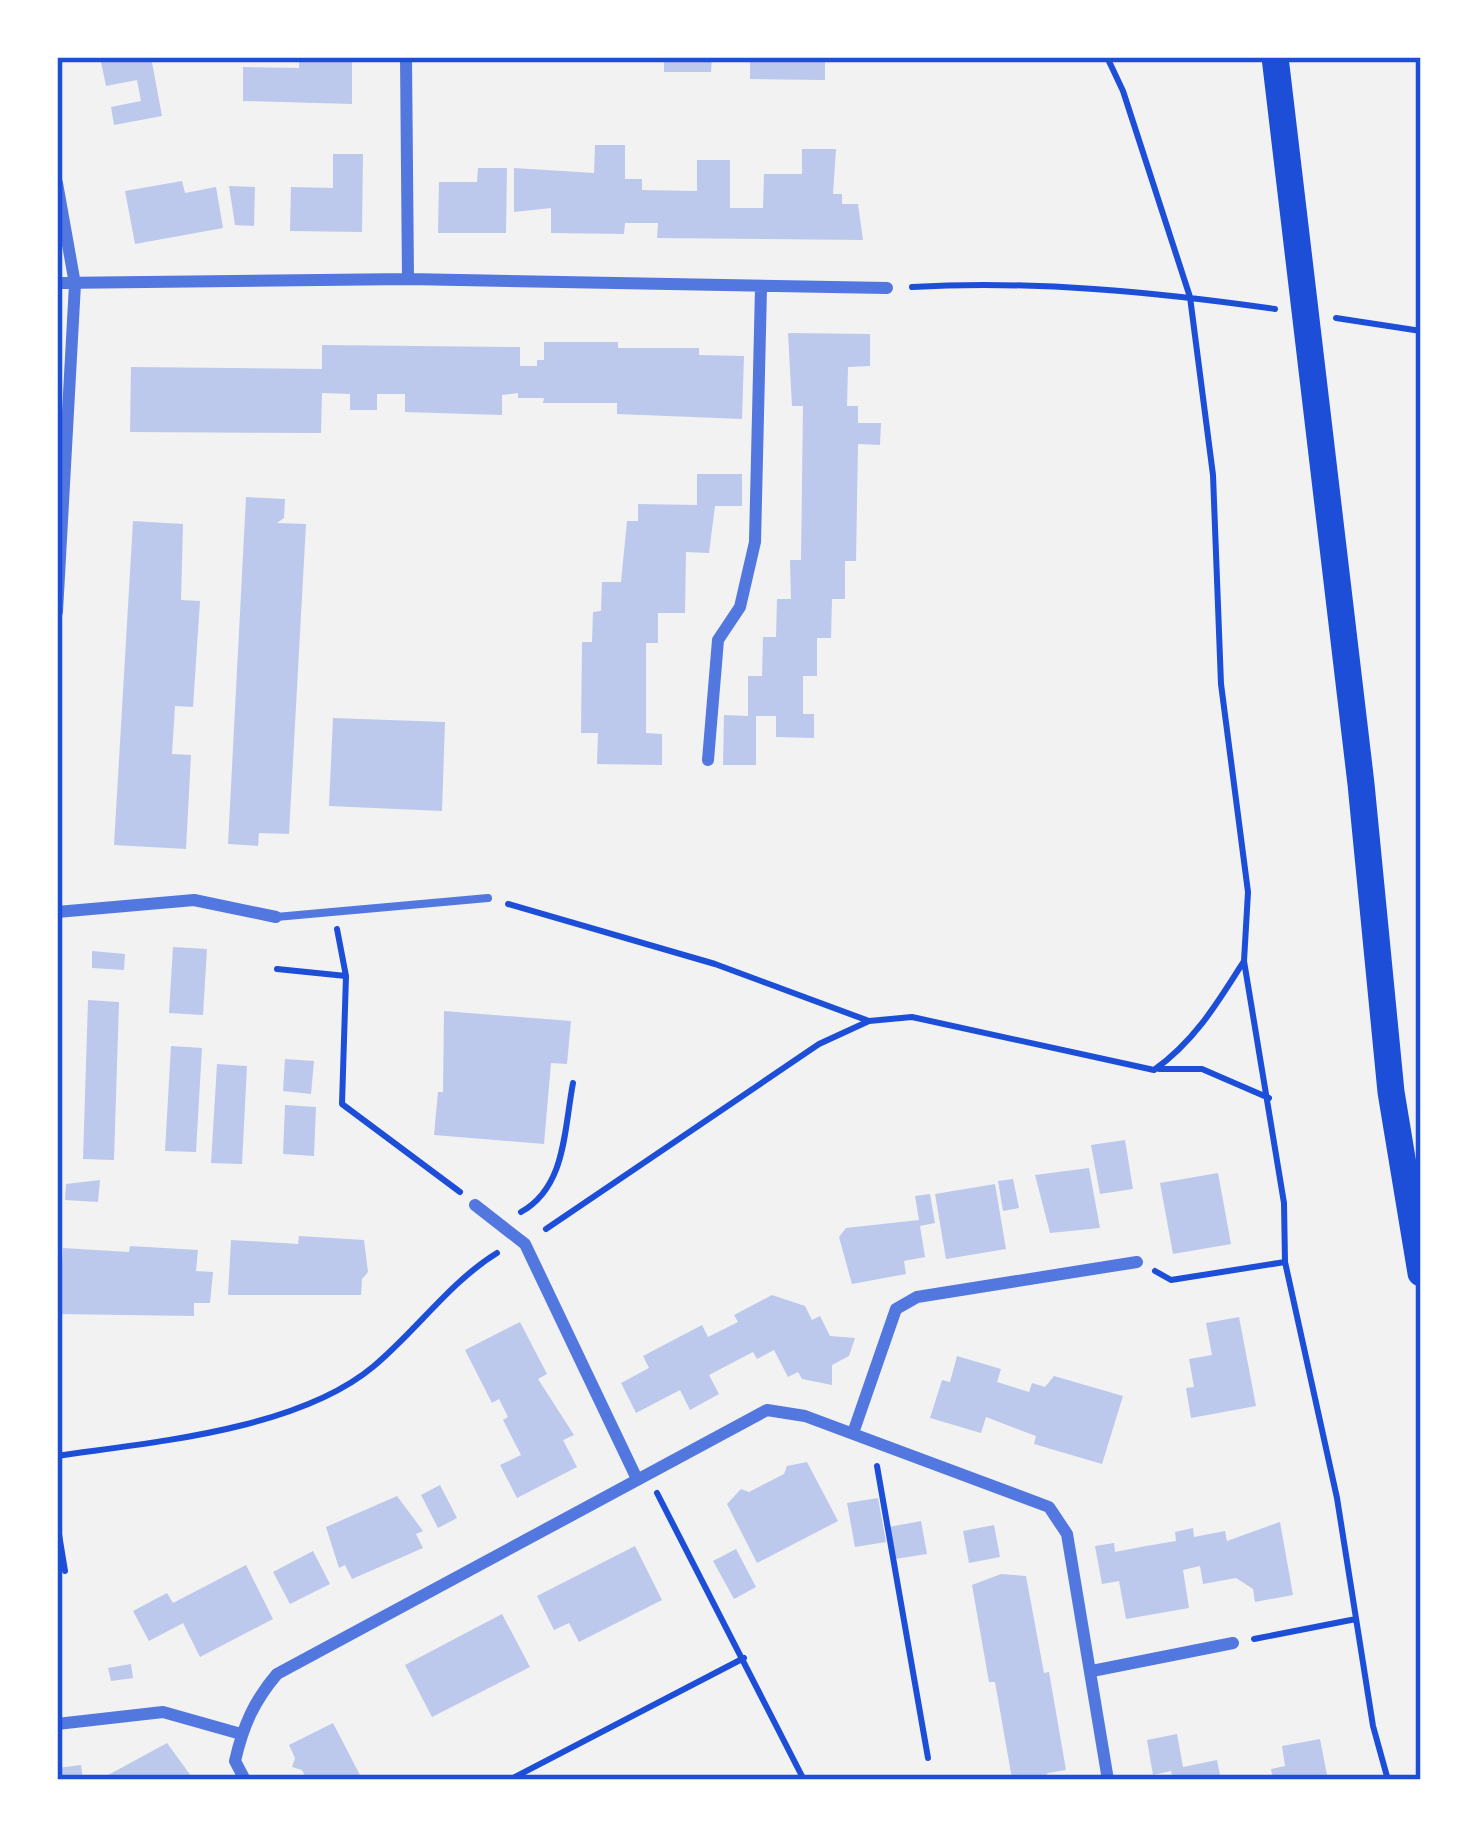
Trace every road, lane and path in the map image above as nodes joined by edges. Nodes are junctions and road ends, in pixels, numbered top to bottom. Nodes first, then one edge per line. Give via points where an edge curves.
1 (406, 57) edge
2 (1107, 57) edge
3 (1274, 57) edge
4 (57, 183) edge
5 (408, 279) junction
6 (57, 284) edge
7 (75, 284) junction
8 (761, 288) junction
9 (887, 288) joint
10 (1190, 297) junction
11 (57, 612) edge
12 (708, 760) dead end
13 (488, 898) joint
14 (57, 911) edge
15 (334, 914) junction
16 (276, 917) joint
17 (1244, 961) junction
18 (278, 969) dead end
19 (346, 976) junction
20 (869, 1021) junction
21 (1154, 1070) junction
22 (573, 1083) dead end
23 (1269, 1098) junction
24 (475, 1204) junction
25 (525, 1244) junction
26 (1137, 1262) joint
27 (1286, 1262) junction
28 (1421, 1274) edge
29 (853, 1433) junction
30 (872, 1442) junction
31 (57, 1456) edge
32 (642, 1477) junction
33 (57, 1522) edge
34 (65, 1571) dead end
35 (1356, 1619) junction
36 (1233, 1642) joint
37 (744, 1658) junction
38 (1092, 1671) junction
39 (57, 1724) edge
40 (241, 1734) junction
41 (928, 1758) dead end
42 (245, 1780) edge
43 (508, 1780) edge
44 (804, 1780) edge
45 (1108, 1780) edge
46 (1388, 1780) edge

1 - 5 street
2 - 10 path
3 - 28 main road via 1391,1092
4 - 7 street
5 - 7 street
5 - 8 street
6 - 7 street
7 - 11 street
8 - 9 street
8 - 12 street via 755,542 740,607 718,640
9 - 10 path via 967,284
10 - 17 path via 1213,475 1221,684 1248,892
13 - 15 lane
13 - 20 path via 715,964
14 - 16 street via 194,900
15 - 16 lane
15 - 19 path
17 - 21 path via 1210,1016
17 - 23 path
18 - 19 path
19 - 24 path via 342,1104
20 - 21 path via 912,1017
20 - 25 path via 800,1056
21 - 23 path via 1202,1069
22 - 24 path via 544,1199 517,1214
23 - 27 path
24 - 25 street
25 - 31 path via 493,1254 370,1370 306,1402 254,1424
25 - 32 street
26 - 27 path via 1172,1280
26 - 29 street via 916,1298 896,1310
27 - 35 path
29 - 30 street
29 - 32 street via 767,1410
30 - 38 street via 1049,1507 1067,1534
30 - 41 path
32 - 37 path
32 - 40 street via 277,1674
33 - 34 path
35 - 36 path
35 - 46 path
36 - 38 street
37 - 43 path
37 - 44 path
38 - 45 street
39 - 40 street via 164,1712
40 - 42 street via 235,1761

